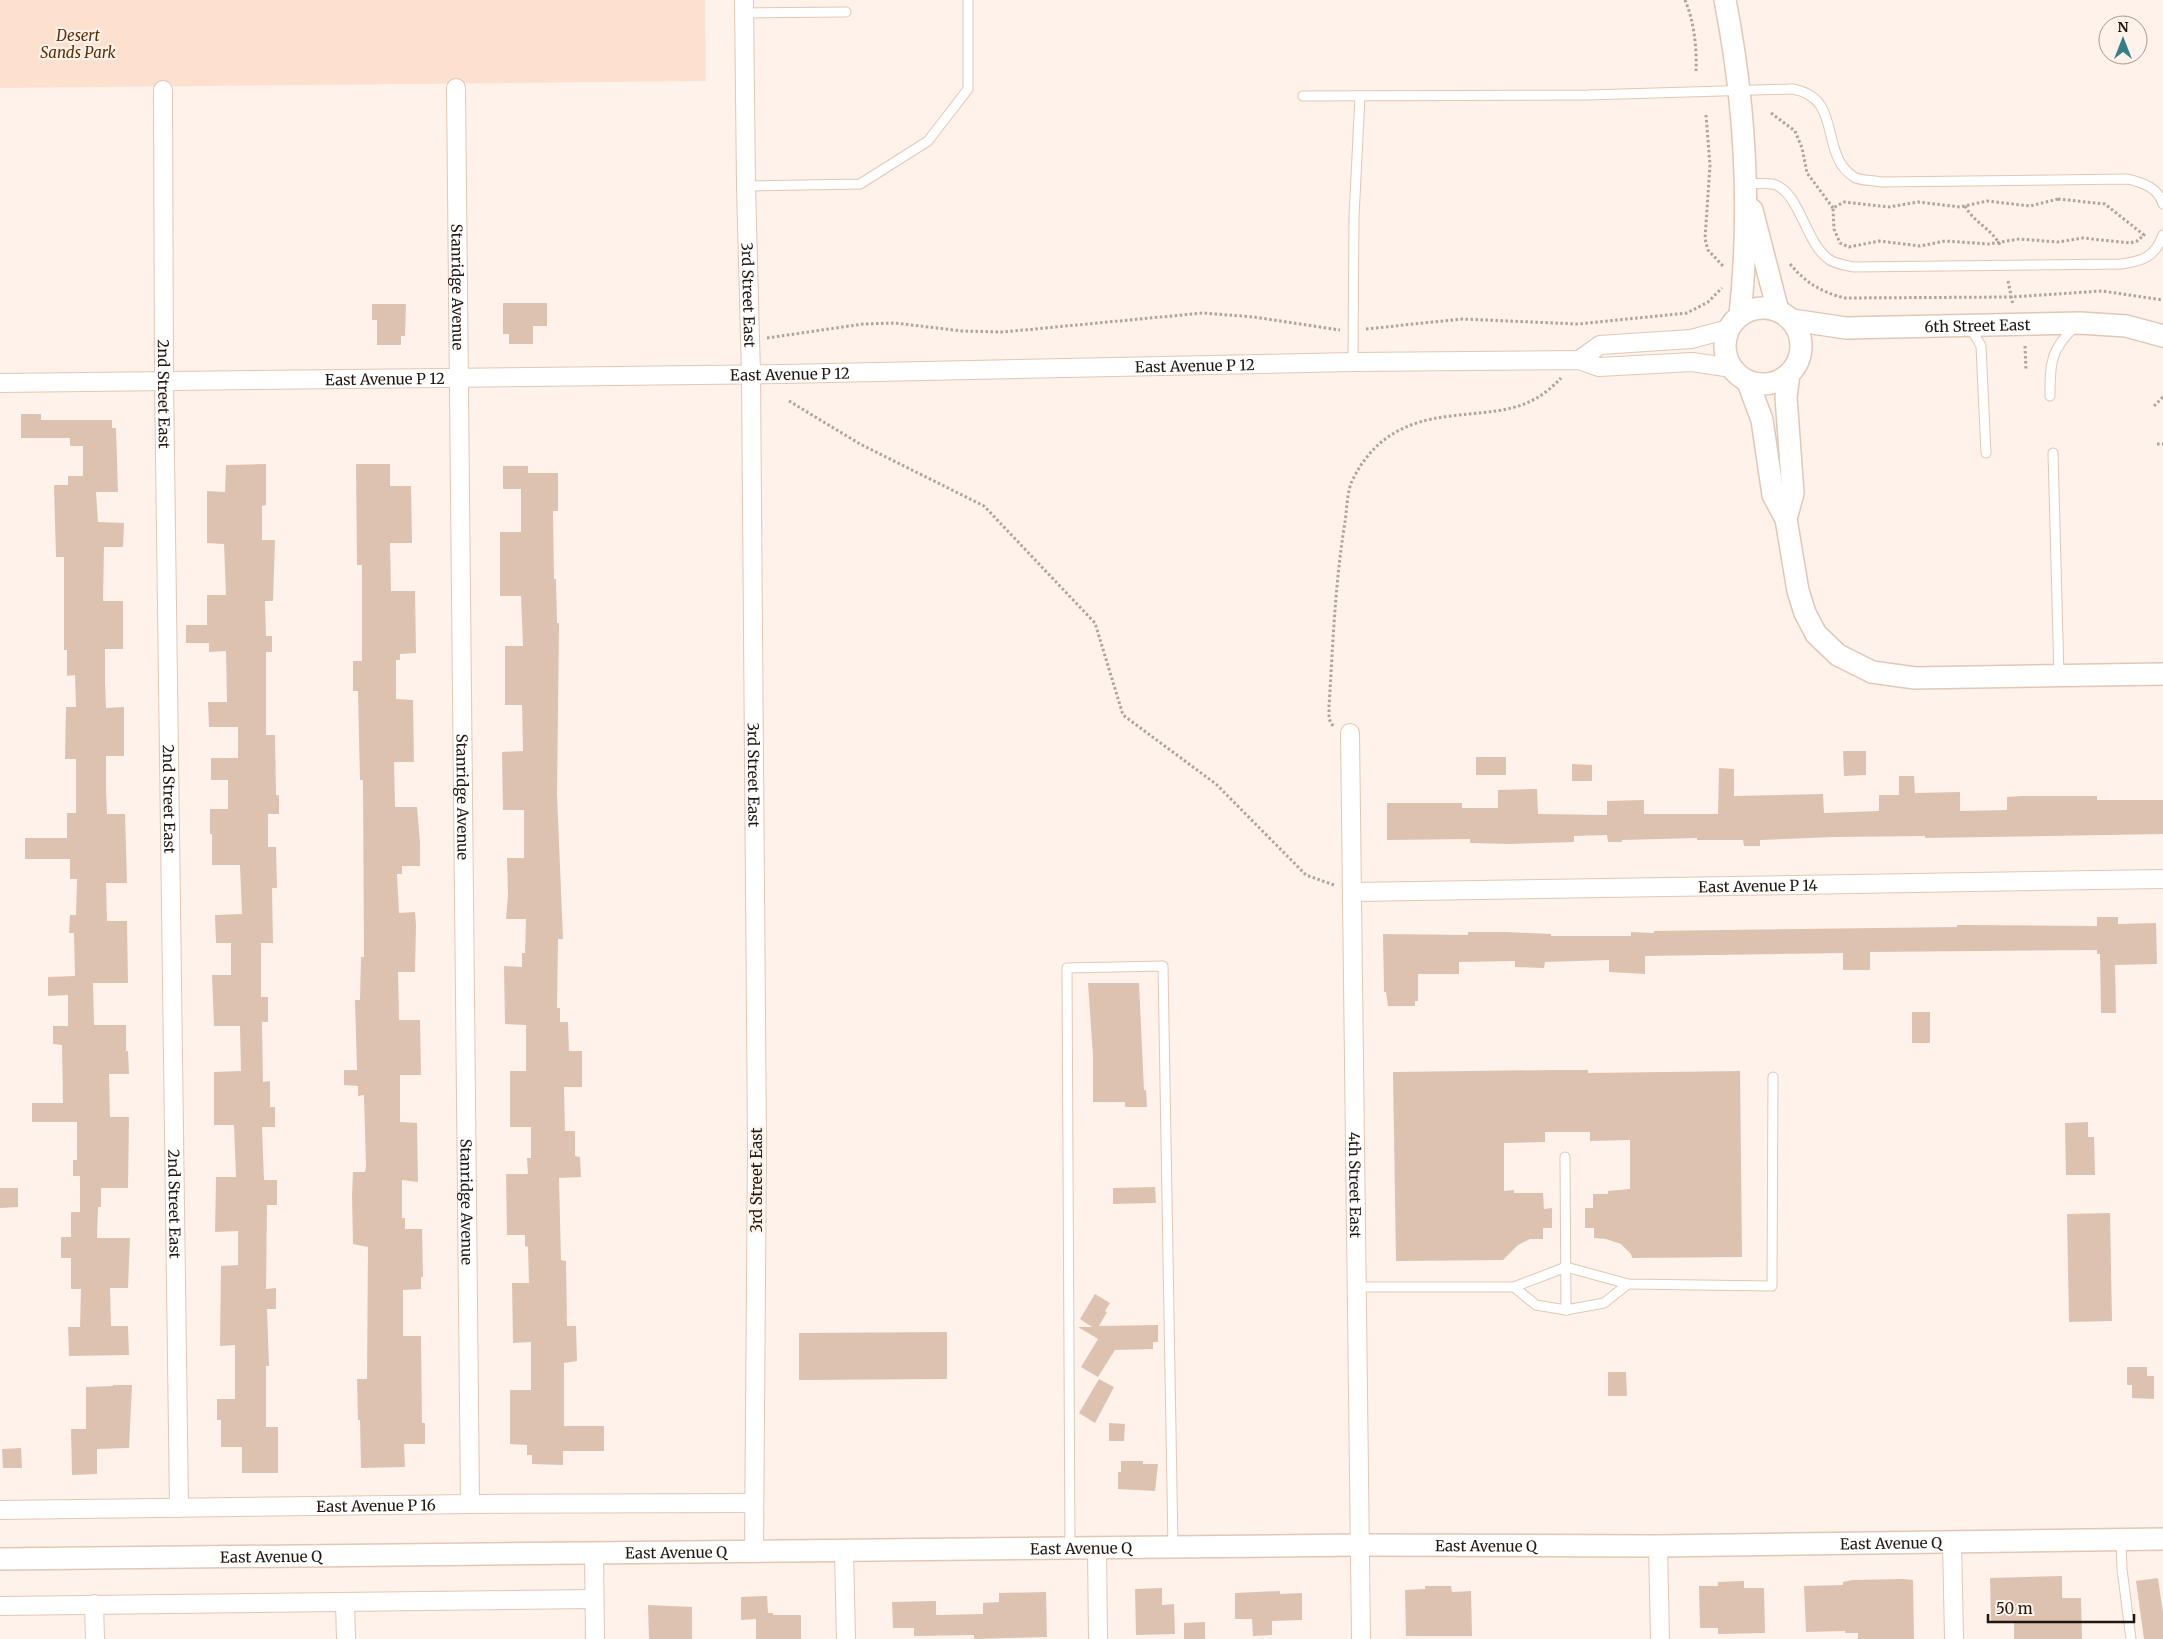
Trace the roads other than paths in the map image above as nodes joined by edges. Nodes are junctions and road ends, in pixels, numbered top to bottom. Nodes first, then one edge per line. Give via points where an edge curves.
1 (968, 0) edge
2 (1725, 0) edge
3 (744, 6) edge
4 (846, 12) dead end
5 (456, 88) dead end
6 (163, 90) dead end
7 (1737, 92) junction
8 (1303, 96) dead end
9 (1360, 96) junction
10 (1745, 184) junction
11 (746, 186) junction
12 (2163, 204) edge
13 (2163, 234) edge
14 (1785, 315) junction
15 (1734, 322) junction
16 (2080, 323) junction
17 (1968, 325) junction
18 (2163, 336) edge
19 (1579, 360) junction
20 (1353, 362) junction
21 (1732, 368) junction
22 (751, 374) junction
23 (1789, 374) junction
24 (457, 376) junction
25 (164, 381) junction
26 (1748, 382) junction
27 (0, 383) edge
28 (2050, 396) dead end
29 (1986, 453) dead end
30 (2053, 453) dead end
31 (1786, 519) junction
32 (2163, 674) edge
33 (2059, 676) junction
34 (1350, 733) road end
35 (2163, 879) edge
36 (1353, 892) junction
37 (1773, 1077) dead end
38 (1565, 1157) dead end
39 (1566, 1267) junction
40 (1628, 1284) junction
41 (1355, 1287) junction
42 (1514, 1287) junction
43 (1566, 1310) junction
44 (470, 1504) junction
45 (753, 1504) junction
46 (179, 1508) junction
47 (0, 1510) edge
48 (2163, 1539) edge
49 (2121, 1540) junction
50 (1952, 1541) junction
51 (1359, 1545) junction
52 (1658, 1546) junction
53 (1173, 1547) junction
54 (1070, 1548) junction
55 (1097, 1548) junction
56 (754, 1550) junction
57 (594, 1552) junction
58 (844, 1552) junction
59 (0, 1559) edge
60 (594, 1599) junction
61 (345, 1602) junction
62 (94, 1604) junction
63 (0, 1606) edge
64 (95, 1639) edge
65 (346, 1639) edge
66 (595, 1639) edge
67 (846, 1639) edge
68 (1098, 1639) edge
69 (1361, 1639) edge
70 (1660, 1639) edge
71 (1954, 1639) edge
72 (2131, 1639) edge

1 - 11 lane via 968,88 928,141 860,184
2 - 7 street via 1733,42
3 - 4 lane
3 - 11 street, 3rd Street East
5 - 24 street, Stanridge Avenue
6 - 25 street, 2nd Street East
7 - 9 lane
7 - 10 street
7 - 12 lane via 1792,88 1806,91 1817,99 1827,118 1836,155 1842,167 1855,178 1880,182 2128,179 2143,182 2156,191
8 - 9 lane
9 - 20 lane via 1354,217
10 - 13 lane via 1773,184 1783,190 1816,248 1831,261 1853,267 2121,264 2148,257 2159,247
10 - 14 street
10 - 15 street
11 - 22 street, 3rd Street East
14 - 15 street via 1765,308 1752,309
14 - 17 street, 6th Street East via 1846,328
14 - 23 street via 1799,332 1802,343 1796,366
15 - 19 street via 1691,339 1600,345
15 - 21 street via 1725,349
16 - 17 street, 6th Street East
16 - 18 street, 6th Street East via 2126,326
16 - 28 lane via 2056,347 2050,363
17 - 29 lane via 1981,346
19 - 20 street, East Avenue P 12
19 - 21 street, East Avenue P 12 via 1599,367 1692,362
20 - 22 street, East Avenue P 12
21 - 26 street
22 - 24 street, East Avenue P 12
22 - 45 street, 3rd Street East via 757,1134
23 - 26 street via 1770,384
23 - 31 street via 1786,398 1793,493
24 - 25 street, East Avenue P 12
24 - 44 street, Stanridge Avenue
25 - 27 street, East Avenue P 12
25 - 46 street, 2nd Street East
26 - 31 street via 1762,420 1773,495
30 - 33 lane
31 - 33 street via 1798,591 1805,613 1816,634 1838,655 1872,672 1915,678
32 - 33 street
34 - 36 street, 4th Street East
35 - 36 street, East Avenue P 14
36 - 41 street, 4th Street East
37 - 40 lane via 1772,1286
38 - 39 lane
39 - 40 lane
39 - 42 lane
39 - 43 lane
40 - 43 lane via 1604,1302
41 - 42 lane
41 - 51 street, 4th Street East
42 - 43 lane via 1536,1305
44 - 45 street, East Avenue P 16
44 - 46 street, East Avenue P 16
45 - 56 street, 3rd Street East
46 - 47 street, East Avenue P 16
48 - 49 street, East Avenue Q
49 - 50 street, East Avenue Q
49 - 72 lane
50 - 52 street, East Avenue Q
50 - 71 street
51 - 52 street, East Avenue Q
51 - 53 street, East Avenue Q
51 - 69 street, 4th Street East
52 - 70 street
53 - 54 lane via 1164,966 1068,968
53 - 55 street, East Avenue Q
54 - 55 street, East Avenue Q
54 - 58 street, East Avenue Q
55 - 68 street
56 - 57 street, East Avenue Q
56 - 58 street, East Avenue Q
57 - 59 street, East Avenue Q
57 - 60 street
58 - 67 street
60 - 61 street
60 - 66 street
61 - 62 street
61 - 65 street
62 - 63 street
62 - 64 street

